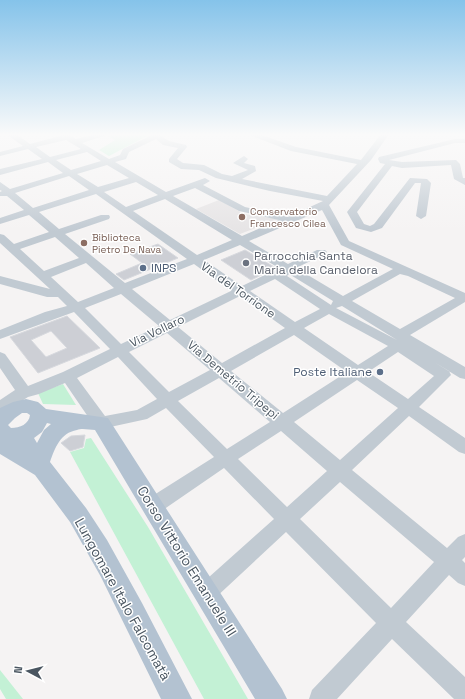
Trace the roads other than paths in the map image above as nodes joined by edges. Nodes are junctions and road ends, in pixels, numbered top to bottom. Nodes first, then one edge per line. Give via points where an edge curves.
1 (22, 167) edge
2 (58, 167) edge
3 (93, 167) edge
4 (117, 167) edge
5 (194, 167) edge
6 (248, 167) edge
7 (360, 167) edge
8 (387, 167) edge
9 (457, 167) edge
10 (0, 172) edge
11 (70, 174) junction
12 (138, 178) junction
13 (348, 179) junction
14 (206, 180) dead end
15 (234, 180) junction
16 (465, 182) edge
17 (374, 184) junction
18 (196, 185) junction
19 (3, 191) edge
20 (97, 191) junction
21 (166, 196) junction
22 (326, 202) junction
23 (31, 211) junction
24 (124, 211) junction
25 (421, 216) dead end
26 (105, 217) dead end
27 (290, 220) junction
28 (0, 221) edge
29 (57, 233) junction
30 (0, 237) edge
31 (243, 240) junction
32 (334, 247) dead end
33 (12, 248) junction
34 (321, 252) dead end
35 (87, 259) junction
36 (195, 260) junction
37 (400, 270) junction
38 (282, 271) junction
39 (42, 276) junction
40 (0, 280) edge
41 (123, 289) junction
42 (240, 291) junction
43 (60, 293) junction
44 (464, 297) edge
45 (336, 305) junction
46 (76, 307) junction
47 (168, 326) junction
48 (294, 329) junction
49 (0, 335) edge
50 (399, 341) junction
51 (118, 350) junction
52 (0, 357) edge
53 (221, 370) junction
54 (458, 371) edge
55 (358, 372) junction
56 (68, 376) junction
57 (167, 400) junction
58 (33, 402) junction
59 (408, 408) junction
60 (3, 412) edge
61 (76, 422) junction
62 (282, 422) junction
63 (102, 423) junction
64 (11, 432) edge
65 (0, 445) edge
66 (465, 447) edge
67 (226, 459) junction
68 (42, 467) junction
69 (340, 470) junction
70 (153, 506) junction
71 (287, 519) junction
72 (465, 543) edge
73 (448, 562) junction
74 (465, 576) edge
75 (206, 593) junction
76 (391, 623) junction
77 (465, 694) edge
78 (177, 699) edge
79 (272, 699) edge
80 (321, 699) edge

1 - 10 street
2 - 11 street, Via del Torrione
3 - 11 street
4 - 12 street
5 - 15 street
6 - 15 street via 252,168 252,171
7 - 13 street
8 - 17 street
9 - 16 street via 459,179
11 - 19 street
11 - 20 street, Via del Torrione
12 - 20 street
12 - 21 street
13 - 17 street
13 - 22 street
14 - 18 street
15 - 22 street
17 - 25 street via 352,212 360,226 378,226 413,180 417,179 426,183
18 - 21 street
18 - 27 street via 242,209
19 - 23 street, Via Demetrio Tripepi
20 - 23 street
20 - 24 street, Via del Torrione
21 - 24 street
21 - 31 street
22 - 27 street
22 - 44 street via 344,243
23 - 28 street
23 - 29 street, Via Demetrio Tripepi
24 - 36 street, Via del Torrione
26 - 29 street
27 - 31 street
29 - 33 street
29 - 35 street, Via Demetrio Tripepi
30 - 33 street
31 - 36 street
31 - 38 street
32 - 37 street via 342,243
33 - 39 street
34 - 38 street, Via Vollaro
35 - 39 street
35 - 41 street, Via Demetrio Tripepi
36 - 41 street
36 - 42 street, Via del Torrione
37 - 44 street
37 - 45 street
38 - 42 street, Via Vollaro
38 - 45 street
39 - 43 street
40 - 43 street via 47,293
41 - 46 street
41 - 47 street, Via Demetrio Tripepi
42 - 47 street, Via Vollaro
42 - 48 street, Via del Torrione
43 - 46 street
44 - 50 street
45 - 48 street
45 - 50 street
46 - 49 street
46 - 51 street
47 - 51 street, Via Vollaro
47 - 53 street, Via Demetrio Tripepi
48 - 53 street
48 - 55 street, Via del Torrione
50 - 54 street
50 - 55 street
51 - 56 street, Via Vollaro
51 - 57 street
52 - 58 street
53 - 57 street
53 - 62 street, Via Demetrio Tripepi
54 - 59 street
55 - 59 street, Via del Torrione
55 - 62 street
56 - 58 street, Via Vollaro
56 - 63 street, Corso Vittorio Emanuele III
57 - 63 street via 141,415
57 - 67 street
58 - 60 main road
58 - 61 main road
58 - 64 main road via 40,420 33,428
59 - 66 street, Via del Torrione
59 - 69 street
61 - 63 main road
61 - 68 main road via 61,427 50,435
62 - 67 street
62 - 69 street, Via Demetrio Tripepi
63 - 70 main road, Corso Vittorio Emanuele III
64 - 68 main road, Lungomare Italo Falcomatà
65 - 68 main road
67 - 70 street
67 - 71 street
68 - 78 main road, Lungomare Italo Falcomatà via 88,530
69 - 71 street
69 - 73 street, Via Demetrio Tripepi
70 - 75 main road, Corso Vittorio Emanuele III
71 - 75 street
71 - 76 street
72 - 73 street
73 - 74 street, Via Demetrio Tripepi
73 - 76 street
75 - 79 main road, Corso Vittorio Emanuele III
76 - 77 street
76 - 80 street

